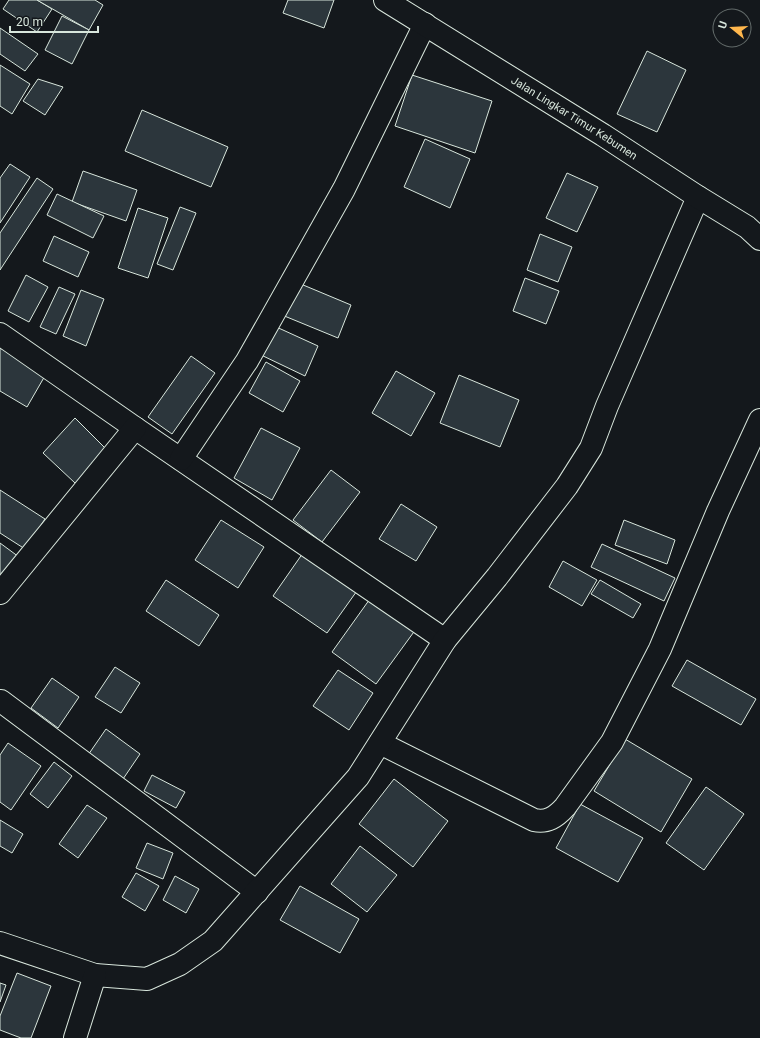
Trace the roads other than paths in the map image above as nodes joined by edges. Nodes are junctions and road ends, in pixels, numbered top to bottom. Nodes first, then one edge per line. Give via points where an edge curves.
1 (385, 0) edge
2 (425, 24) junction
3 (698, 197) junction
4 (760, 239) edge
5 (0, 334) edge
6 (760, 420) edge
7 (135, 428) junction
8 (181, 459) junction
9 (0, 593) edge
10 (445, 640) junction
11 (0, 702) edge
12 (380, 743) junction
13 (257, 892) junction
14 (0, 943) edge
15 (95, 975) junction
16 (75, 1038) edge

1 - 2 street, Jalan Lingkar Timur Kebumen
2 - 3 street, Jalan Lingkar Timur Kebumen
2 - 8 street via 344,189 247,361
3 - 4 street, Jalan Lingkar Timur Kebumen via 747,227
3 - 10 street via 606,406 591,448 511,559
5 - 7 street
6 - 12 street via 718,511 660,649 612,742 557,815 541,822 534,820
7 - 8 street
7 - 9 street
8 - 10 street
10 - 12 street
11 - 13 street
12 - 13 street via 358,777
13 - 15 street via 213,941 180,964 147,979
14 - 15 street
15 - 16 street

